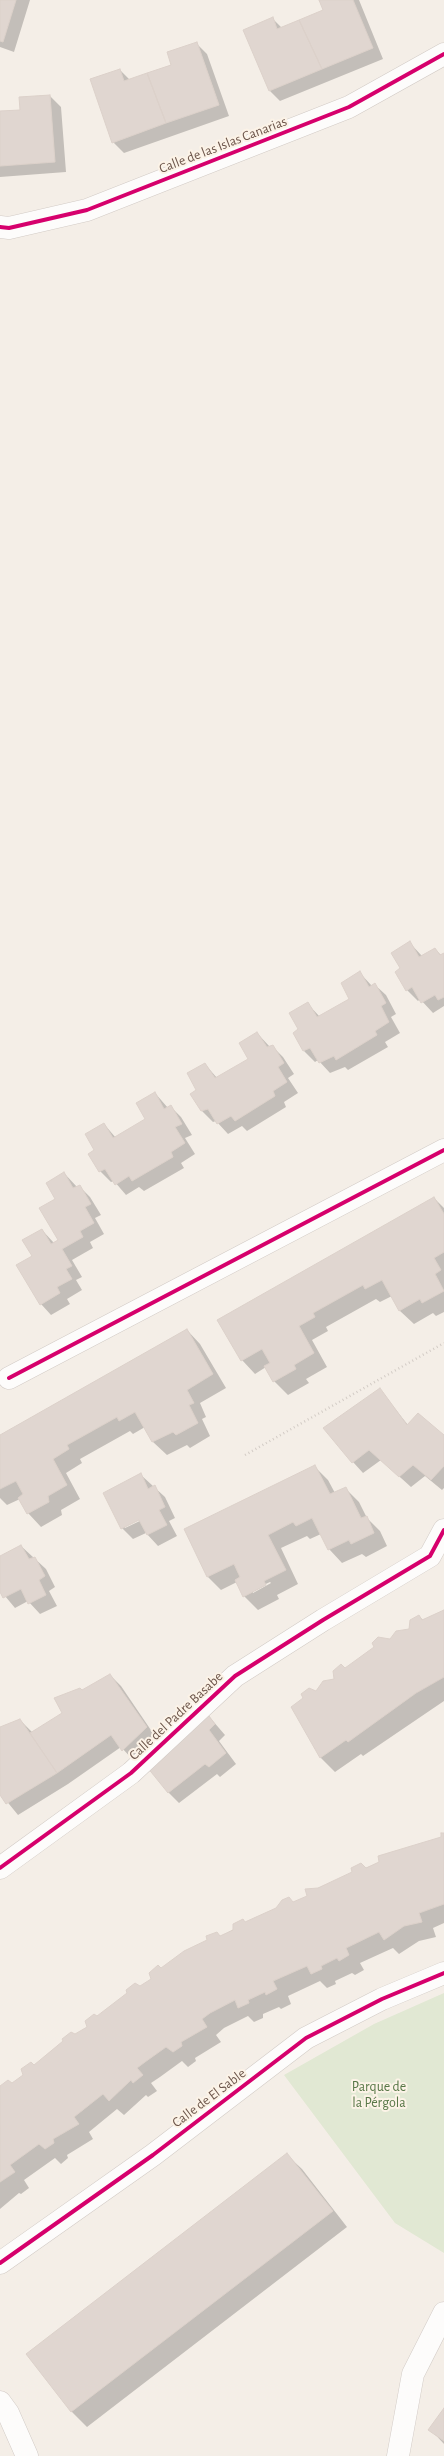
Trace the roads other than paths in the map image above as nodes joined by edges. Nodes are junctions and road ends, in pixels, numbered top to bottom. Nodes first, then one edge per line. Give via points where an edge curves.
1 (444, 54) edge
2 (0, 227) edge
3 (444, 1150) edge
4 (9, 1378) dead end
5 (444, 1530) edge
6 (0, 1868) edge
7 (444, 1973) edge
8 (0, 2263) edge
9 (444, 2313) edge
10 (0, 2402) edge
11 (27, 2456) edge
12 (398, 2456) edge

1 - 2 street, Calle de las Islas Canarias via 349,107 87,210 9,228
3 - 4 street
5 - 6 street, Calle del Padre Basabe via 430,1556 234,1676 131,1773
7 - 8 street, Calle de El Sable via 382,1999 306,2038 153,2155
9 - 12 street via 413,2374
10 - 11 street via 8,2413

